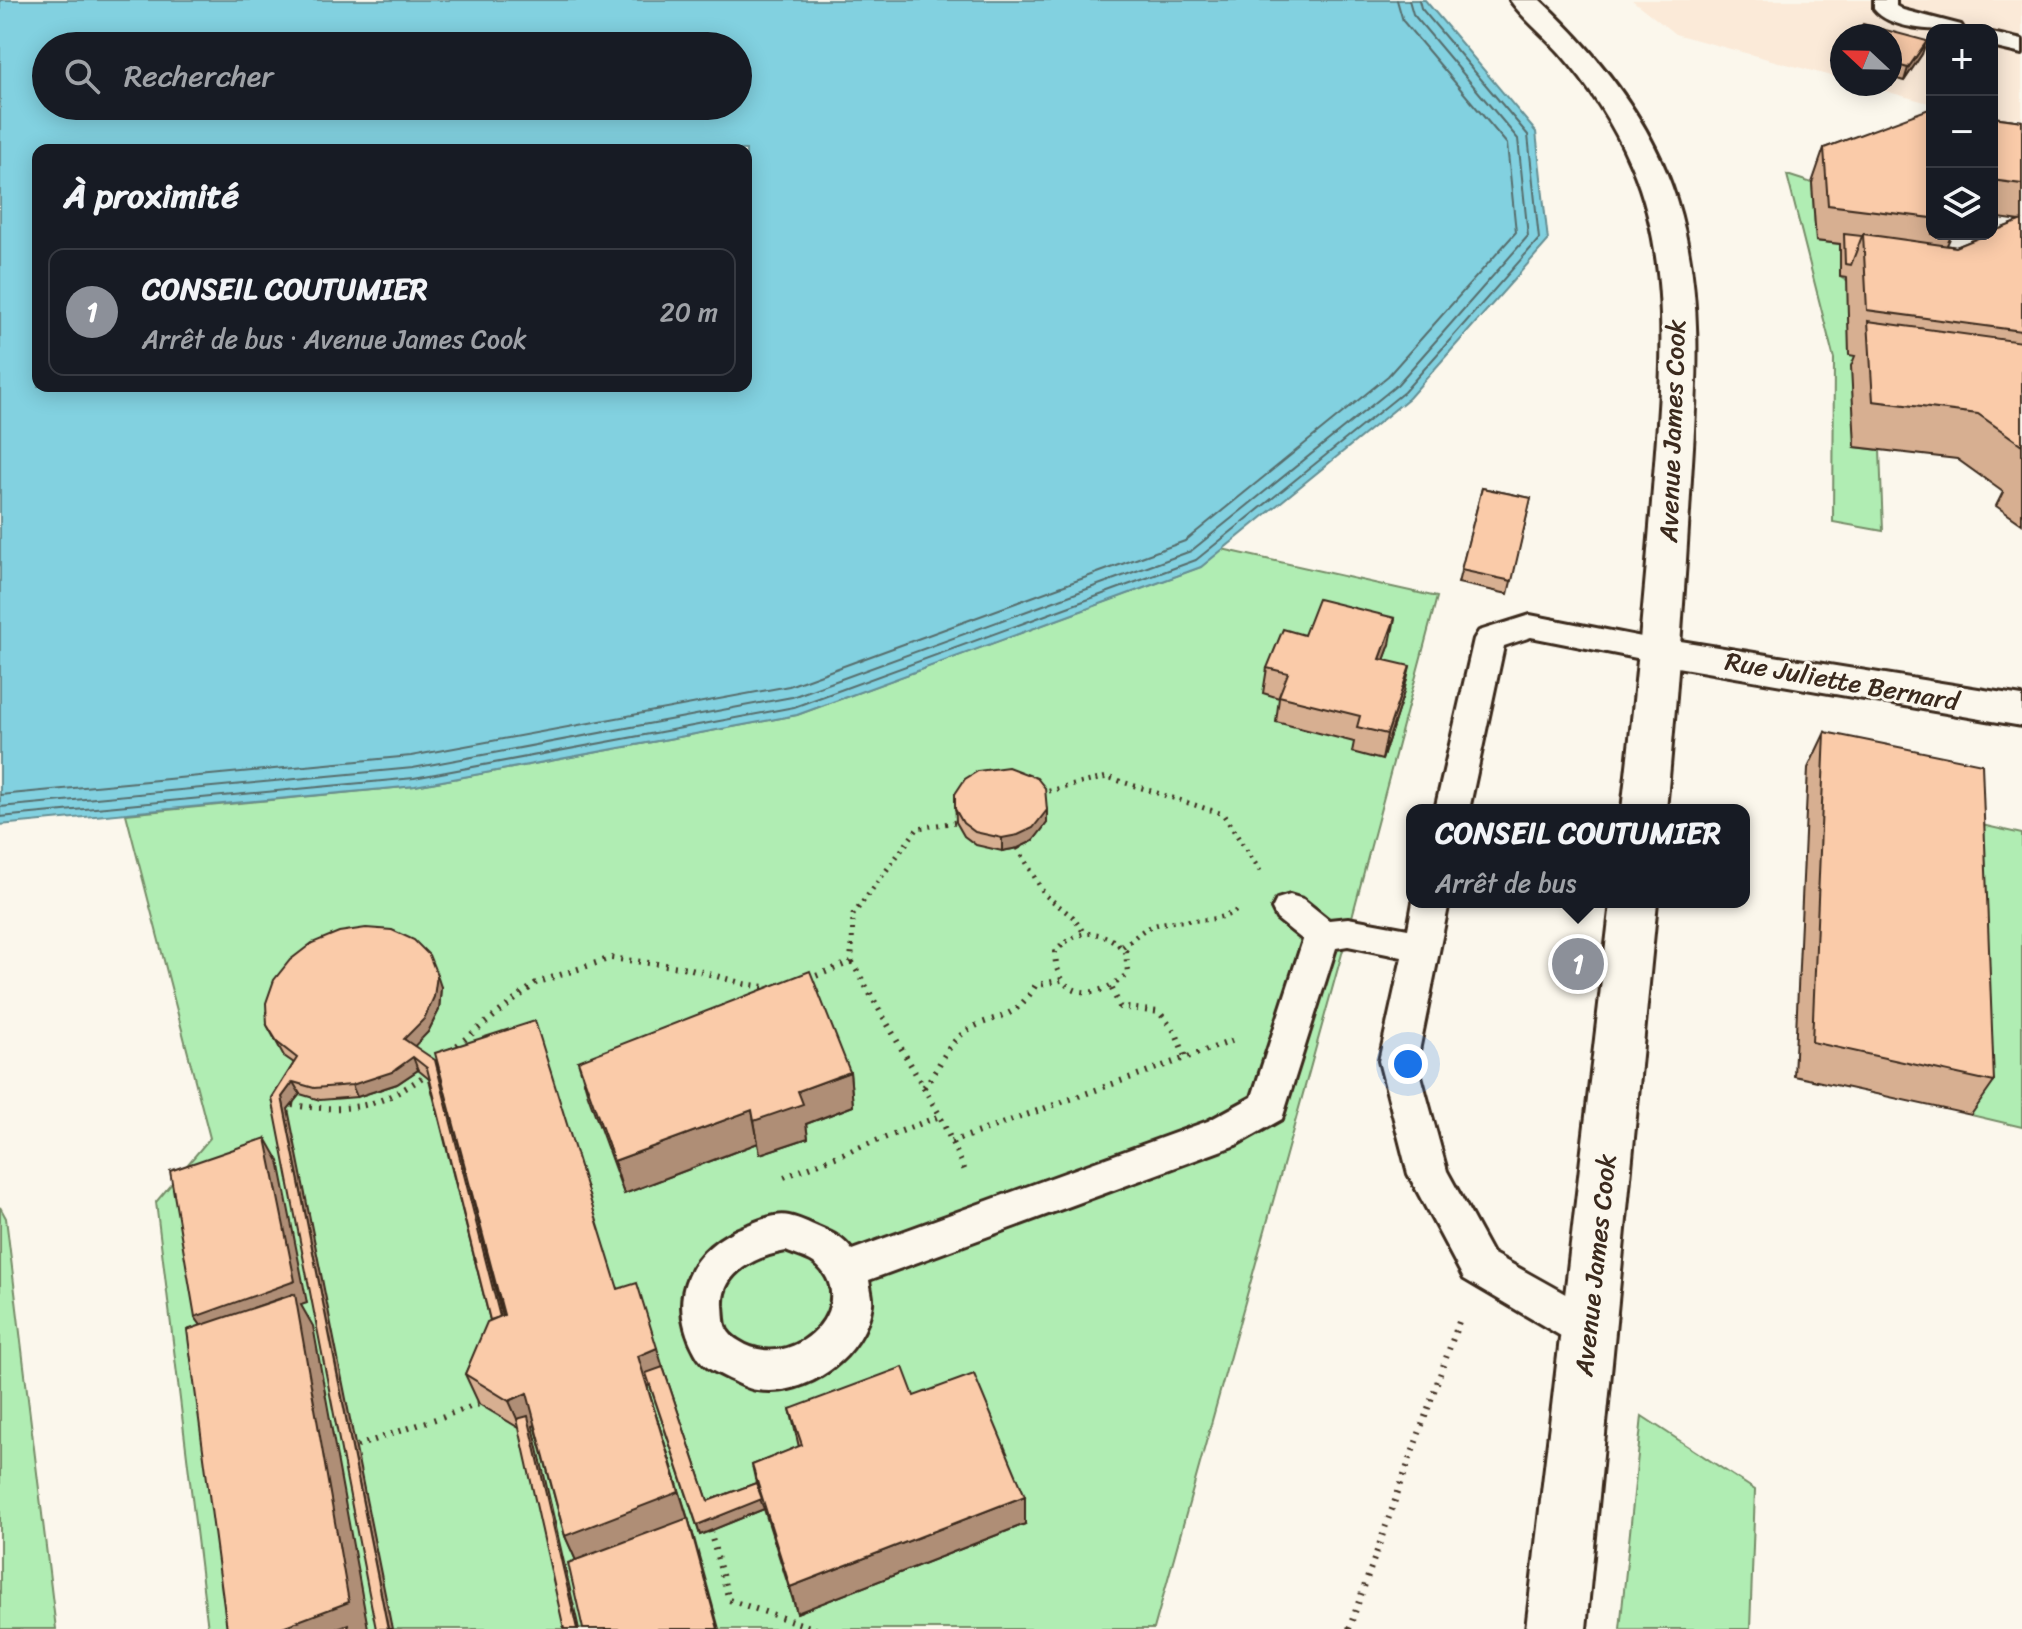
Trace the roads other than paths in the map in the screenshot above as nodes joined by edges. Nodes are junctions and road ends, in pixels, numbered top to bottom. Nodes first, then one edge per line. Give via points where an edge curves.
1 (1524, 0) edge
2 (1885, 0) edge
3 (1930, 24) edge
4 (1998, 41) edge
5 (2022, 47) edge
6 (1662, 652) junction
7 (2022, 711) edge
8 (1453, 804) edge
9 (1645, 804) edge
10 (1278, 895) road end
11 (1430, 908) edge
12 (1633, 908) edge
13 (1322, 935) junction
14 (1421, 946) junction
15 (847, 1270) dead end
16 (1588, 1329) junction
17 (1556, 1629) edge

1 - 6 main road, Avenue James Cook via 1575,51 1615,105 1648,169 1668,228 1680,346
2 - 3 lane via 1885,9 1895,15
4 - 5 lane
6 - 7 main road, Rue Juliette Bernard
6 - 8 lane via 1530,626 1490,639
6 - 9 main road, Avenue James Cook
10 - 13 lane
11 - 14 lane
12 - 16 main road, Avenue James Cook
13 - 14 lane via 1348,932
13 - 15 lane via 1268,1107 1222,1133
14 - 16 lane via 1398,1061 1428,1174 1478,1266
16 - 17 main road, Avenue James Cook

